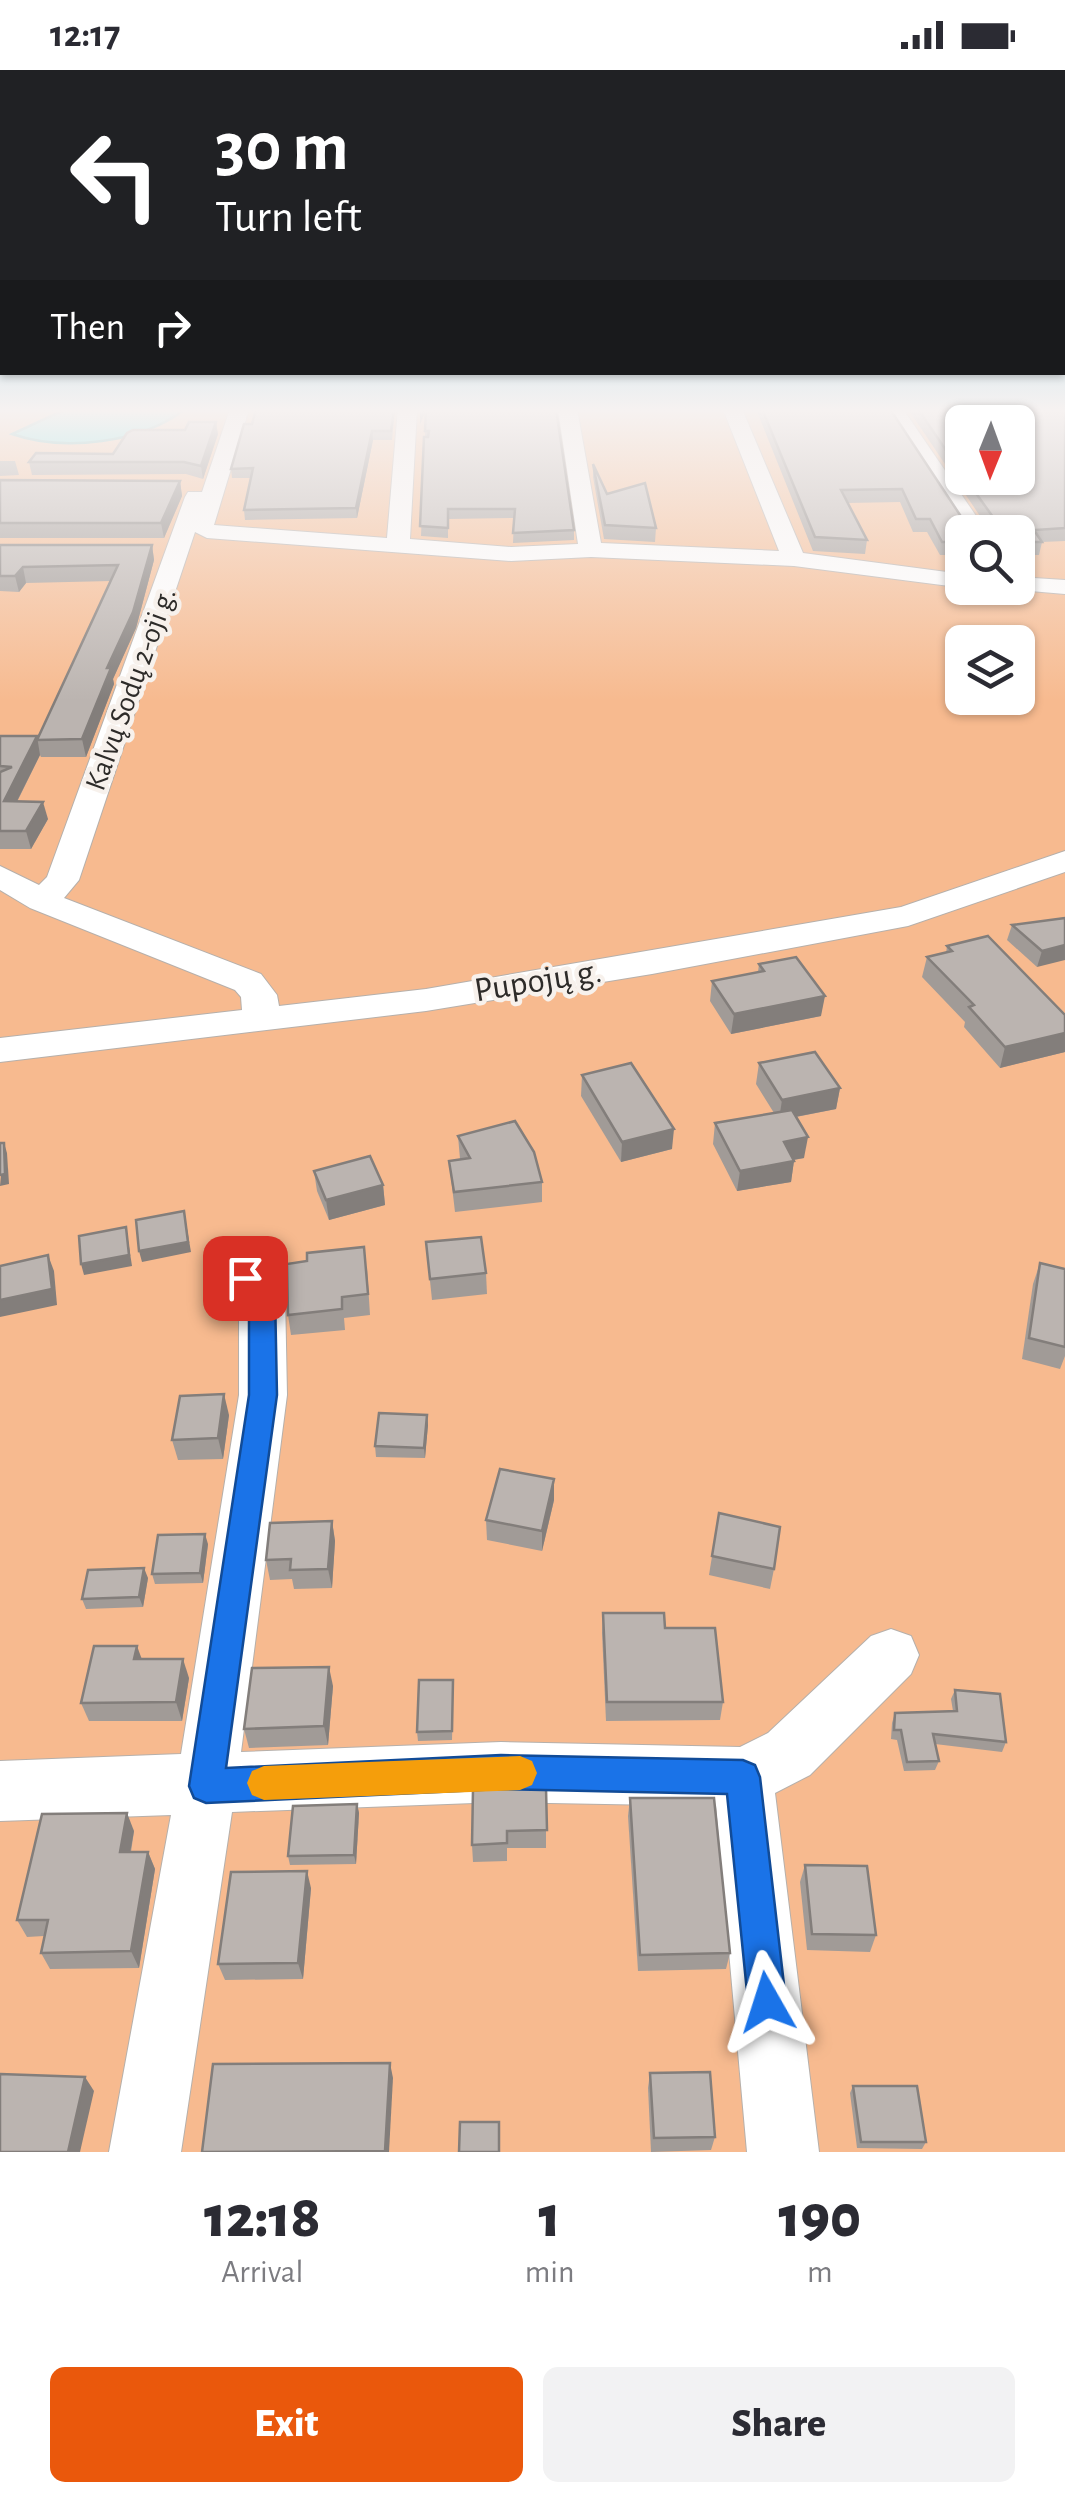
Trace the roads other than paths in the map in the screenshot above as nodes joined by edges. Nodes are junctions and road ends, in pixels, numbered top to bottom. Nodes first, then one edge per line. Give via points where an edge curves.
1 (191, 506) edge
2 (208, 506) edge
3 (401, 506) edge
4 (584, 506) edge
5 (772, 506) edge
6 (398, 548) junction
7 (591, 550) junction
8 (794, 560) junction
9 (945, 578) edge
10 (1035, 585) edge
11 (1065, 587) edge
12 (1065, 862) edge
13 (0, 876) edge
14 (42, 900) junction
15 (262, 1018) junction
16 (0, 1050) edge
17 (245, 1278) dead end
18 (891, 1656) dead end
19 (743, 1777) junction
20 (206, 1786) junction
21 (0, 1791) edge
22 (145, 2152) edge
23 (783, 2152) edge

1 - 14 street, Kalvų Sodų 2-oji g. via 170,549 62,880
2 - 6 street via 202,526 215,532
3 - 6 street
4 - 7 street
5 - 8 street
6 - 7 street
7 - 8 street
8 - 9 street
10 - 11 street
12 - 15 street, Pupojų g. via 908,916 426,1000
13 - 14 street
14 - 15 street via 248,982 259,994
15 - 16 street, Pupojų g.
17 - 20 street via 262,1294 263,1395
18 - 19 street via 790,1754
19 - 20 street via 501,1772
19 - 23 street
20 - 21 street
20 - 22 street

